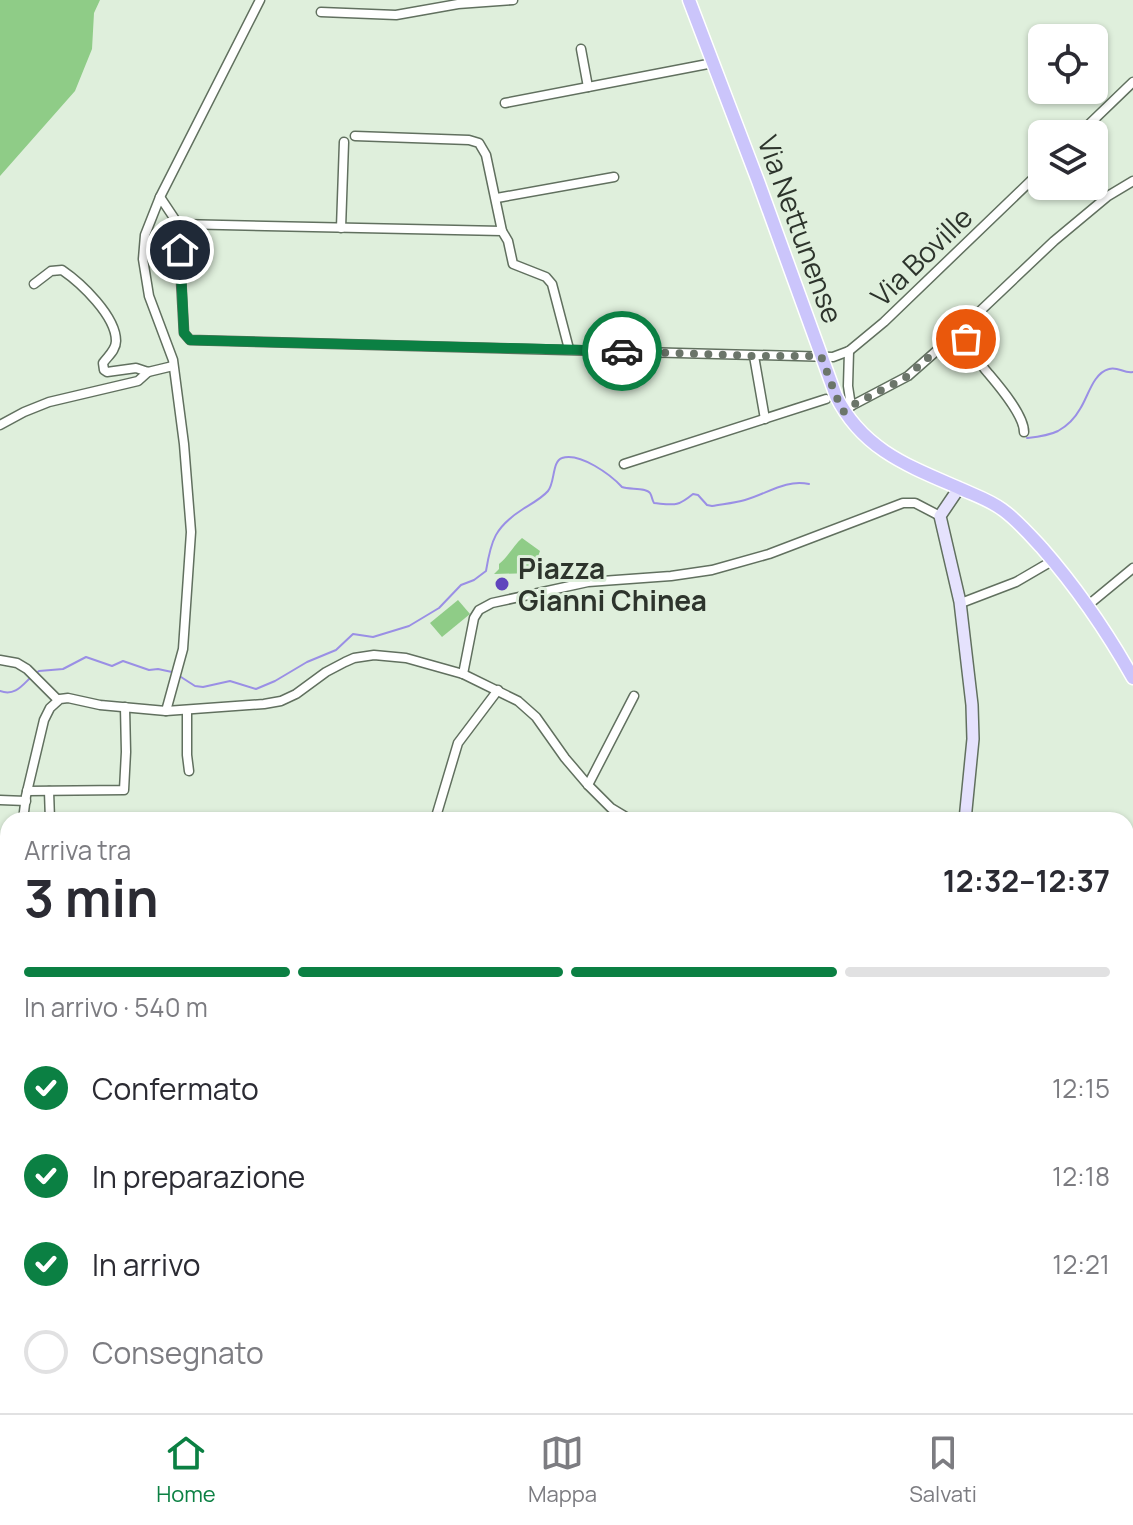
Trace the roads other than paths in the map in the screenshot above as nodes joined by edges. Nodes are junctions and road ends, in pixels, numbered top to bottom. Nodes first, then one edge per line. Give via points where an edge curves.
1 (260, 0) edge
2 (513, 0) edge
3 (689, 0) edge
4 (321, 12) dead end
5 (581, 49) dead end
6 (713, 63) junction
7 (1133, 82) edge
8 (588, 87) junction
9 (505, 103) dead end
10 (1094, 120) edge
11 (355, 136) dead end
12 (344, 142) dead end
13 (614, 177) dead end
14 (1133, 181) edge
15 (1028, 184) edge
16 (160, 197) junction
17 (497, 198) junction
18 (178, 224) junction
19 (341, 228) junction
20 (502, 231) junction
21 (34, 284) dead end
22 (958, 332) junction
23 (569, 349) junction
24 (849, 351) junction
25 (754, 356) junction
26 (821, 356) junction
27 (173, 366) junction
28 (148, 372) junction
29 (826, 399) dead end
30 (848, 409) junction
31 (765, 419) junction
32 (0, 425) edge
33 (1024, 432) dead end
34 (624, 464) dead end
35 (959, 488) junction
36 (940, 516) junction
37 (1052, 561) junction
38 (1133, 568) edge
39 (961, 603) junction
40 (1087, 606) junction
41 (0, 660) edge
42 (463, 674) junction
43 (1133, 678) edge
44 (498, 690) junction
45 (634, 696) dead end
46 (58, 700) junction
47 (125, 707) junction
48 (187, 710) junction
49 (166, 711) junction
50 (189, 771) dead end
51 (588, 785) junction
52 (49, 791) junction
53 (26, 796) junction
54 (0, 800) edge
55 (24, 812) edge
56 (50, 812) edge
57 (437, 812) edge
58 (619, 812) edge
59 (966, 812) edge
60 (0, 1098) edge
61 (0, 1110) edge

1 - 16 street
2 - 4 street via 396,15
3 - 6 main road, Via Nettunense
5 - 8 street
6 - 8 street
6 - 26 main road, Via Nettunense
7 - 10 street
8 - 9 street
11 - 17 street via 477,142 486,153
12 - 19 street
13 - 17 street
14 - 22 street via 1054,241
15 - 24 street, Via Boville
16 - 18 street
16 - 27 street via 147,228 143,259 149,296
17 - 20 street
18 - 19 street
18 - 23 street via 184,333 190,340
19 - 20 street
20 - 23 street via 513,264 551,282
21 - 28 street via 53,270 66,272 111,320 116,343 104,370
22 - 30 street via 905,378
22 - 33 street via 995,380
23 - 25 street
24 - 26 street
24 - 30 street
25 - 26 street
25 - 31 street
26 - 30 main road, Via Nettunense via 836,396
27 - 28 street
27 - 49 street via 191,532 185,630
28 - 32 street via 138,381 49,402
29 - 31 street
30 - 35 main road, Via Nettunense via 859,431 884,452
31 - 34 street
35 - 36 street
35 - 37 main road, Via Nettunense via 1005,511
36 - 39 street
36 - 42 street via 903,503 712,570 581,583 492,603 474,618
37 - 39 street
37 - 40 main road, Via Nettunense
38 - 40 street
39 - 59 street via 973,718
40 - 43 main road, Via Nettunense
41 - 46 street via 19,664
42 - 44 street
42 - 48 street via 406,658 354,658 281,701
44 - 51 street via 531,712
44 - 57 street via 458,743
45 - 51 street
46 - 47 street
46 - 53 street via 44,720
47 - 49 street
47 - 52 street via 124,790
48 - 49 street
48 - 50 street
51 - 58 street
52 - 53 street
52 - 56 street
53 - 54 street
53 - 55 street
60 - 61 street

